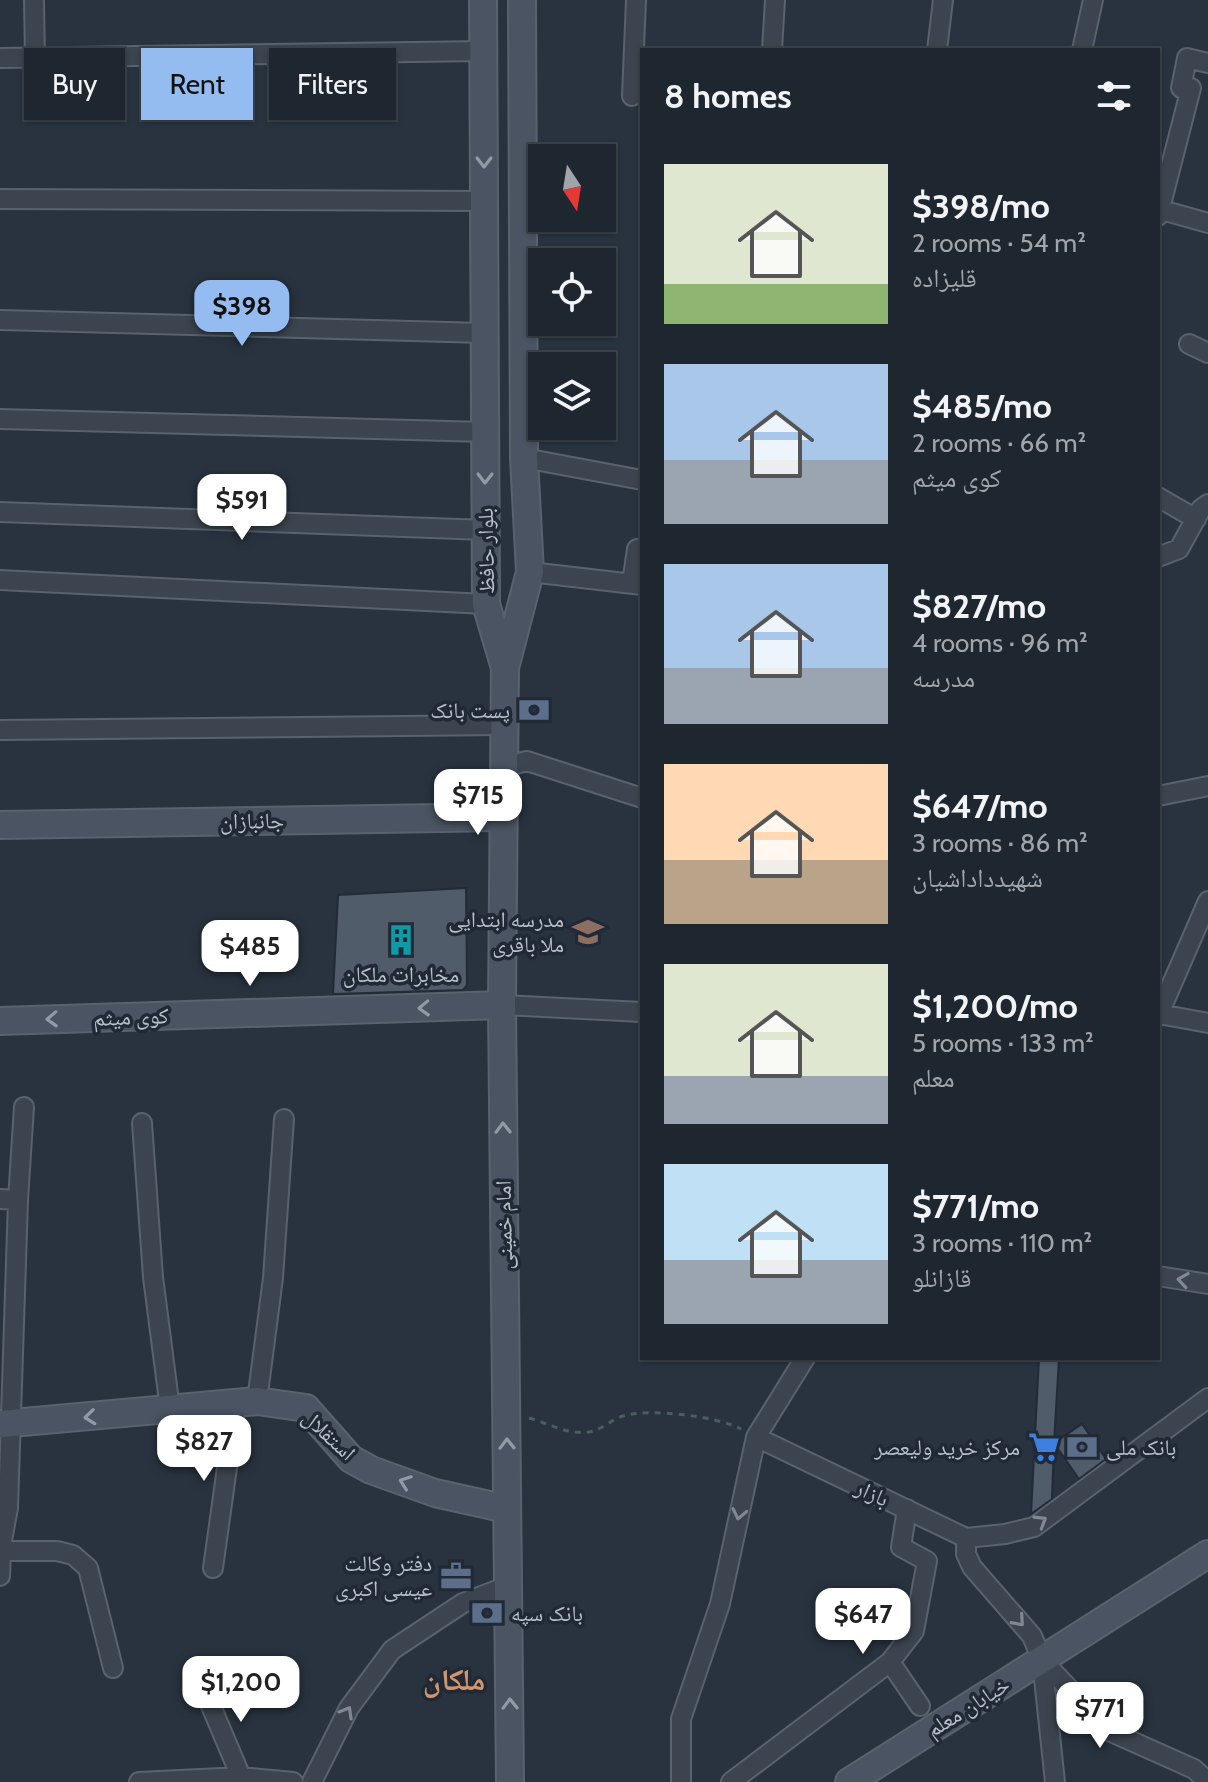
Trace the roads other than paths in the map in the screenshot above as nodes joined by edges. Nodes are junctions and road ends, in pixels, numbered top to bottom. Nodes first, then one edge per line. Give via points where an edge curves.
1 (34, 0) edge
2 (483, 0) edge
3 (522, 0) edge
4 (636, 0) edge
5 (775, 0) edge
6 (943, 0) edge
7 (1093, 0) edge
8 (35, 48) edge
9 (772, 48) edge
10 (937, 48) edge
11 (1082, 48) edge
12 (484, 51) junction
13 (125, 57) edge
14 (0, 58) edge
15 (24, 58) edge
16 (1208, 63) edge
17 (632, 96) dead end
18 (0, 199) edge
19 (484, 201) junction
20 (1160, 208) edge
21 (1160, 212) edge
22 (1208, 223) edge
23 (0, 320) edge
24 (485, 333) junction
25 (1189, 344) dead end
26 (1208, 353) edge
27 (0, 419) edge
28 (485, 432) junction
29 (524, 458) junction
30 (640, 480) edge
31 (1160, 498) edge
32 (0, 512) edge
33 (1203, 512) edge
34 (486, 530) junction
35 (637, 549) dead end
36 (1160, 556) edge
37 (530, 572) junction
38 (0, 580) edge
39 (637, 584) edge
40 (486, 604) junction
41 (505, 668) junction
42 (504, 725) junction
43 (0, 730) edge
44 (504, 767) junction
45 (1208, 786) edge
46 (1160, 796) edge
47 (640, 797) edge
48 (503, 817) junction
49 (0, 825) edge
50 (1208, 901) edge
51 (502, 1005) junction
52 (640, 1012) edge
53 (1160, 1013) edge
54 (1160, 1015) edge
55 (0, 1021) edge
56 (1208, 1023) edge
57 (24, 1107) dead end
58 (284, 1119) dead end
59 (142, 1123) dead end
60 (9, 1200) edge
61 (1160, 1276) edge
62 (1208, 1284) edge
63 (804, 1360) edge
64 (1208, 1398) edge
65 (246, 1402) junction
66 (170, 1409) junction
67 (5, 1424) edge
68 (756, 1437) junction
69 (507, 1509) junction
70 (907, 1509) junction
71 (966, 1538) junction
72 (1, 1551) edge
73 (1208, 1554) edge
74 (213, 1568) dead end
75 (0, 1576) edge
76 (508, 1586) junction
77 (1042, 1660) junction
78 (890, 1662) junction
79 (113, 1668) dead end
80 (203, 1687) dead end
81 (920, 1706) dead end
82 (867, 1775) edge
83 (241, 1777) junction
84 (139, 1782) edge
85 (293, 1782) edge
86 (312, 1782) edge
87 (510, 1782) edge
88 (681, 1782) edge
89 (731, 1782) edge
90 (849, 1782) edge
91 (1055, 1782) edge
92 (1208, 1782) edge

1 - 8 street
2 - 12 main road, بلوار حافظ
3 - 29 main road, بلوار حافظ
4 - 17 street
5 - 9 street
6 - 10 street
7 - 11 street
12 - 13 street
12 -> 19 main road, بلوار حافظ
14 - 15 street
16 - 20 street via 1187,58 1181,88 1191,88
18 - 19 street
19 - 24 main road, بلوار حافظ
21 - 22 street
23 - 24 street
24 - 28 main road, بلوار حافظ
25 - 26 street
27 - 28 street
28 -> 34 main road, بلوار حافظ
29 - 30 street
29 - 37 main road, بلوار حافظ
31 - 33 street
32 - 34 street
33 - 36 street via 1179,549
34 - 40 main road, بلوار حافظ
35 - 39 street
37 - 39 street
37 - 41 main road, بلوار حافظ
38 - 40 street
40 - 41 main road, بلوار حافظ
41 - 42 main road, امام خمینی
42 - 43 street
42 - 44 main road, امام خمینی
44 - 47 street via 527,761
44 - 48 main road, امام خمینی
45 - 46 street
48 - 49 main road, جانبازان
48 - 51 main road, امام خمینی
50 - 53 street
51 - 52 street
51 -> 55 main road, کوی میثم
69 -> 51 main road, امام خمینی
54 - 56 street
57 - 60 street
58 - 65 street via 273,1278
59 - 66 street via 153,1277
60 - 67 street
62 -> 61 street
63 - 68 street
71 -> 64 street via 1034,1527
65 - 66 main road, استقلال
69 -> 65 main road, استقلال via 435,1493 371,1470 351,1459 306,1408
65 - 74 street
66 -> 67 main road, استقلال
67 - 72 street via 8,1508
68 - 70 street, بازار
68 -> 88 street via 720,1604 681,1719
69 - 76 main road, امام خمینی
70 - 71 street, بازار
70 - 78 street via 901,1547 927,1561 914,1631
71 -> 77 street via 972,1567 1032,1636
72 - 75 street
72 - 79 street via 57,1551 73,1555 88,1568
73 - 77 main road, خیابان معلم
86 -> 76 street via 349,1708 392,1650 463,1603
87 -> 76 main road, امام خمینی
77 - 82 main road, خیابان معلم
77 - 91 street
77 - 92 street via 1109,1731 1194,1769
78 - 81 street
78 - 89 street
80 - 83 street
82 - 90 main road, خیابان معلم
83 - 84 street
83 - 85 street

